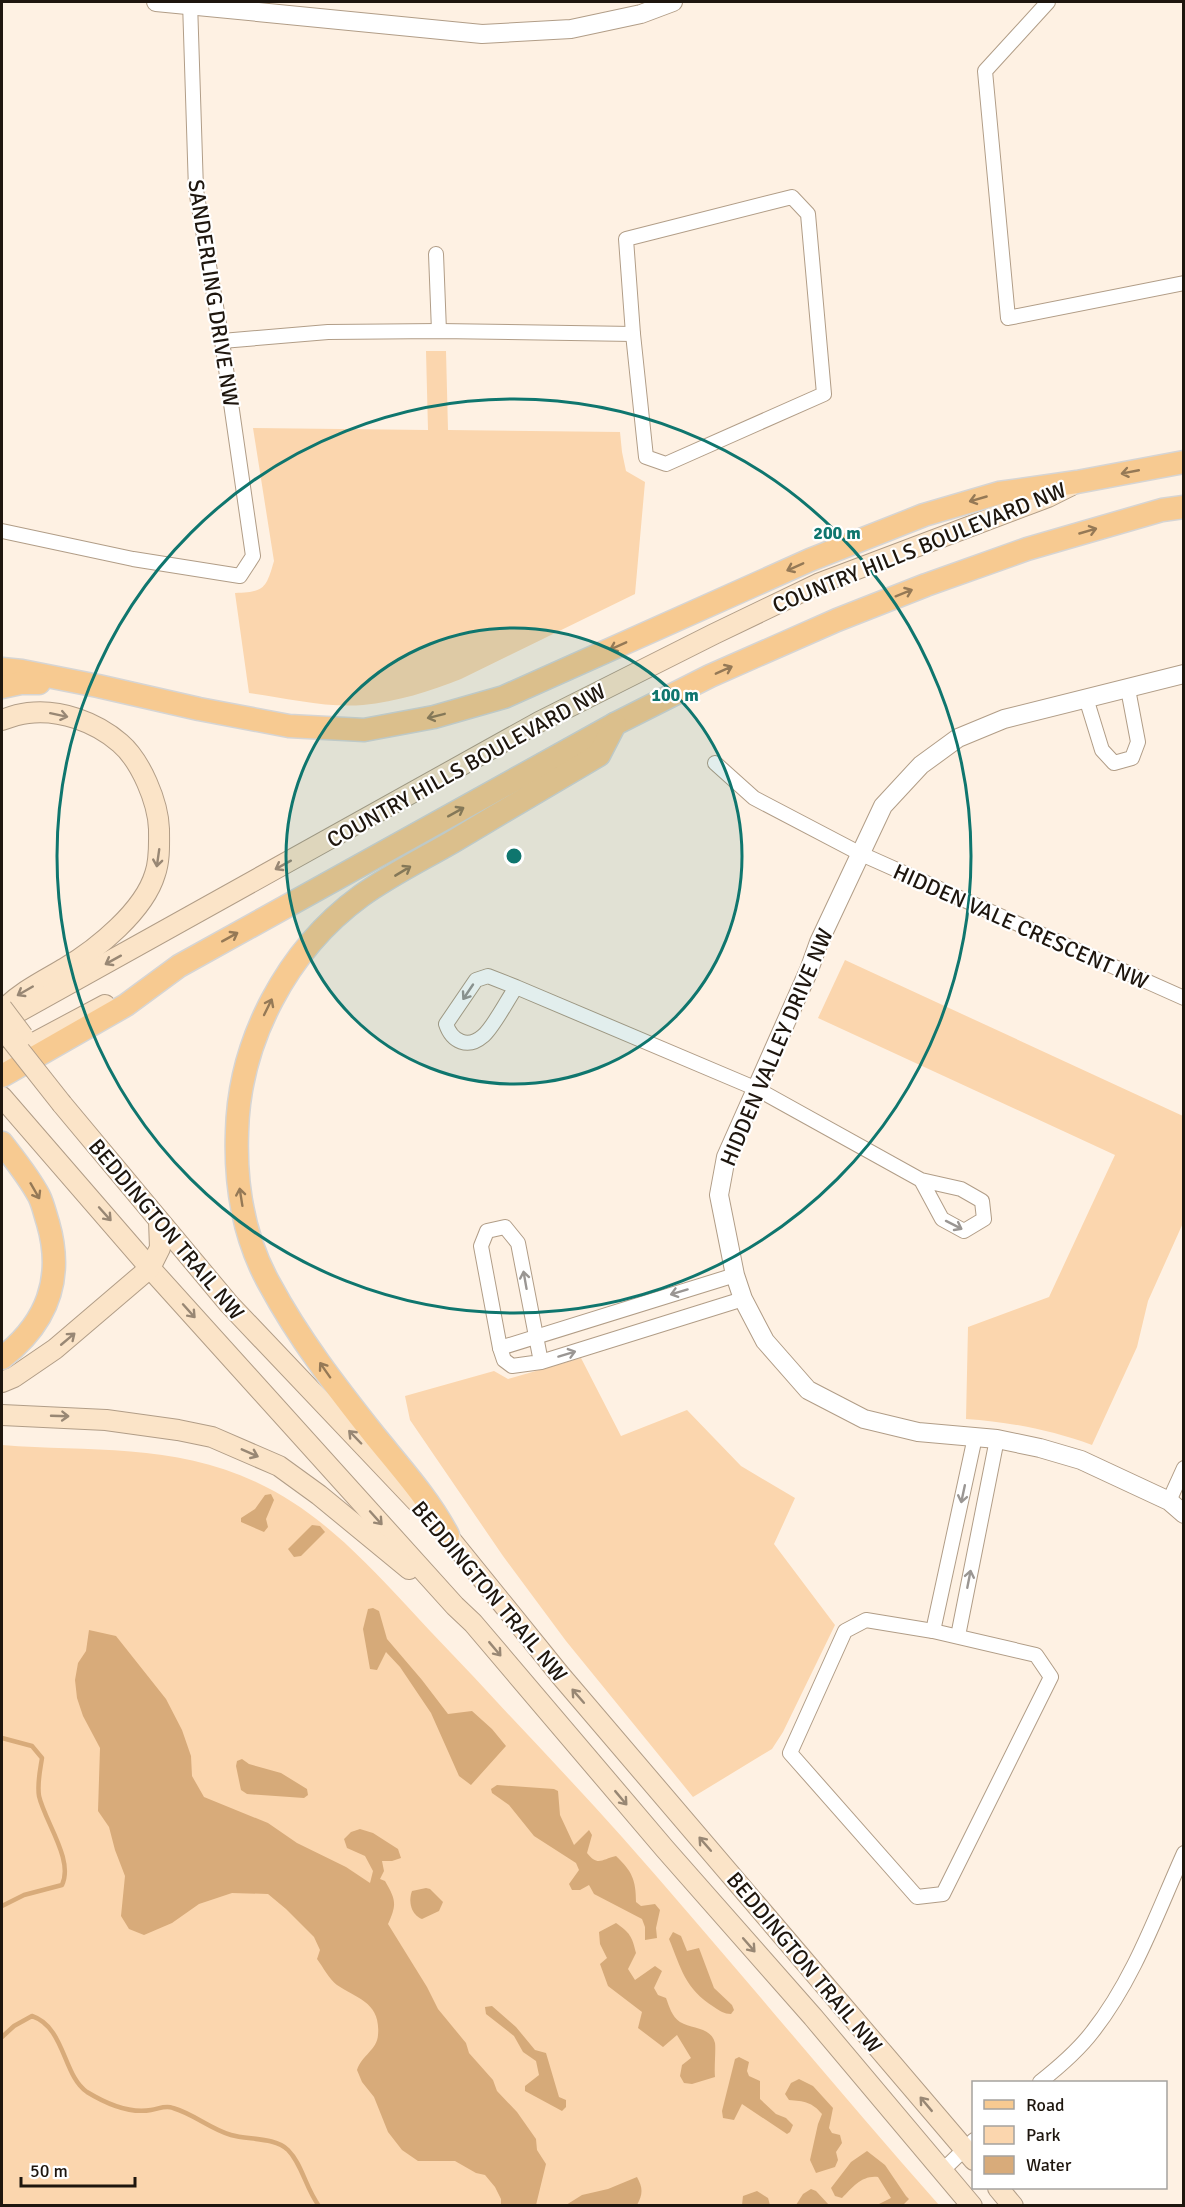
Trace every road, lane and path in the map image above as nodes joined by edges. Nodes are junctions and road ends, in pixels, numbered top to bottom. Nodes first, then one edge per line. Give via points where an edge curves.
1 (156, 2) edge
2 (673, 2) edge
3 (1048, 2) edge
4 (190, 4) edge
5 (436, 254) dead end
6 (1184, 283) edge
7 (439, 330) junction
8 (633, 334) junction
9 (222, 341) junction
10 (1184, 462) edge
11 (1077, 482) junction
12 (1184, 507) edge
13 (2, 531) edge
14 (2, 669) edge
15 (1184, 674) edge
16 (98, 686) junction
17 (2, 687) edge
18 (1128, 689) junction
19 (1086, 698) junction
20 (2, 720) edge
21 (615, 724) junction
22 (715, 763) dead end
23 (859, 854) junction
24 (179, 966) junction
25 (516, 987) junction
26 (1184, 998) edge
27 (2, 1009) edge
28 (2, 1021) edge
29 (2, 1028) edge
30 (2, 1060) edge
31 (37, 1072) junction
32 (2, 1076) edge
33 (757, 1089) junction
34 (2, 1097) edge
35 (2, 1143) edge
36 (921, 1180) junction
37 (159, 1221) junction
38 (150, 1268) junction
39 (735, 1275) junction
40 (743, 1299) junction
41 (536, 1337) junction
42 (500, 1348) junction
43 (2, 1358) edge
44 (541, 1362) junction
45 (2, 1382) edge
46 (2, 1415) edge
47 (975, 1437) junction
48 (997, 1439) junction
49 (1184, 1468) edge
50 (1169, 1500) junction
51 (1184, 1514) edge
52 (448, 1535) junction
53 (455, 1606) junction
54 (933, 1631) junction
55 (958, 1636) junction
56 (1184, 1853) edge
57 (1041, 2081) edge
58 (970, 2150) edge
59 (942, 2171) junction
60 (1000, 2189) edge
61 (1017, 2189) edge
62 (972, 2205) edge
63 (1013, 2205) edge
64 (1026, 2205) edge

1 - 4 street
2 - 4 street via 641,14 571,29 482,34
3 - 6 street via 984,71 1008,318
4 - 9 street, SANDERLING DRIVE NW via 196,190
5 - 7 street
7 - 8 street
7 - 9 street via 328,332
8 - 8 street via 646,457 666,464 824,394 808,214 792,197 626,239
9 - 13 street, SANDERLING DRIVE NW via 252,556 240,576 133,559
10 -> 11 main road, COUNTRY HILLS BOULEVARD NW
11 -> 16 main road via 999,493 924,515 810,560 504,697 434,717 364,730 289,726
11 -> 28 main road, COUNTRY HILLS BOULEVARD NW via 1048,497 820,583 694,644 539,722
21 -> 12 main road, COUNTRY HILLS BOULEVARD NW via 710,676 926,585 1027,549
14 - 16 main road
15 - 18 street, HIDDEN VALLEY DRIVE NW
16 - 17 main road via 21,683
18 - 19 street, HIDDEN VALLEY DRIVE NW
18 - 19 street via 1138,742 1132,758 1114,763 1102,750
19 - 23 street, HIDDEN VALLEY DRIVE NW via 1004,719 958,738 921,765 883,806
20 -> 27 main road via 27,713 55,712 106,730 126,748 150,789 159,819 155,875 120,927 96,948
24 -> 21 main road, COUNTRY HILLS BOULEVARD NW
52 -> 21 main road via 436,1511 340,1392 269,1285 256,1256 241,1201 236,1163 238,1109 245,1068 267,1008 290,970 325,929 361,896 599,755
22 - 23 street, HIDDEN VALE CRESCENT NW via 754,798
23 - 26 street, HIDDEN VALE CRESCENT NW
23 - 33 street, HIDDEN VALLEY DRIVE NW
24 - 30 main road, COUNTRY HILLS BOULEVARD NW
24 - 32 main road via 126,1005
25 -> 25 street via 488,976 476,980 446,1024 450,1035 466,1043 484,1036
25 - 33 street
27 - 31 main road, bridge via 26,1038
29 - 31 main road, BEDDINGTON TRAIL NW, bridge
31 - 37 main road, BEDDINGTON TRAIL NW, bridge
33 - 36 street
33 - 39 street, HIDDEN VALLEY DRIVE NW via 726,1157 718,1195
34 -> 38 main road, BEDDINGTON TRAIL NW
35 -> 43 main road via 40,1198 55,1256 53,1280 39,1319 20,1344
36 -> 36 street via 942,1219 964,1231 984,1219 982,1201 961,1189
37 - 38 main road via 160,1248
52 -> 37 main road, BEDDINGTON TRAIL NW via 229,1304
45 -> 38 main road via 55,1349
38 -> 53 main road, BEDDINGTON TRAIL NW
39 - 40 street, HIDDEN VALLEY DRIVE NW
39 -> 41 street
44 -> 40 street
40 - 47 street, HIDDEN VALLEY DRIVE NW via 765,1341 808,1390 864,1419 918,1432
41 - 42 street
41 -> 42 street via 518,1243 505,1227 487,1231 481,1246
41 - 44 street
42 - 44 street via 504,1360 512,1366
46 -> 53 main road via 70,1416 146,1425 212,1437 237,1447 279,1466
47 - 48 street, HIDDEN VALLEY DRIVE NW
47 -> 54 street
48 - 50 street, HIDDEN VALLEY DRIVE NW via 1081,1460
55 -> 48 street
49 - 50 street
50 - 51 street, HIDDEN VALLEY DRIVE NW
58 -> 52 main road, BEDDINGTON TRAIL NW via 561,1676
53 -> 59 main road, BEDDINGTON TRAIL NW via 806,2008
54 - 55 street
54 - 55 street via 866,1620 845,1630 790,1753 917,1897 943,1894 1051,1677 1036,1655
56 - 57 street via 1114,2001 1067,2060
58 - 59 street
59 - 62 main road, BEDDINGTON TRAIL NW
60 - 63 main road
61 - 64 main road

